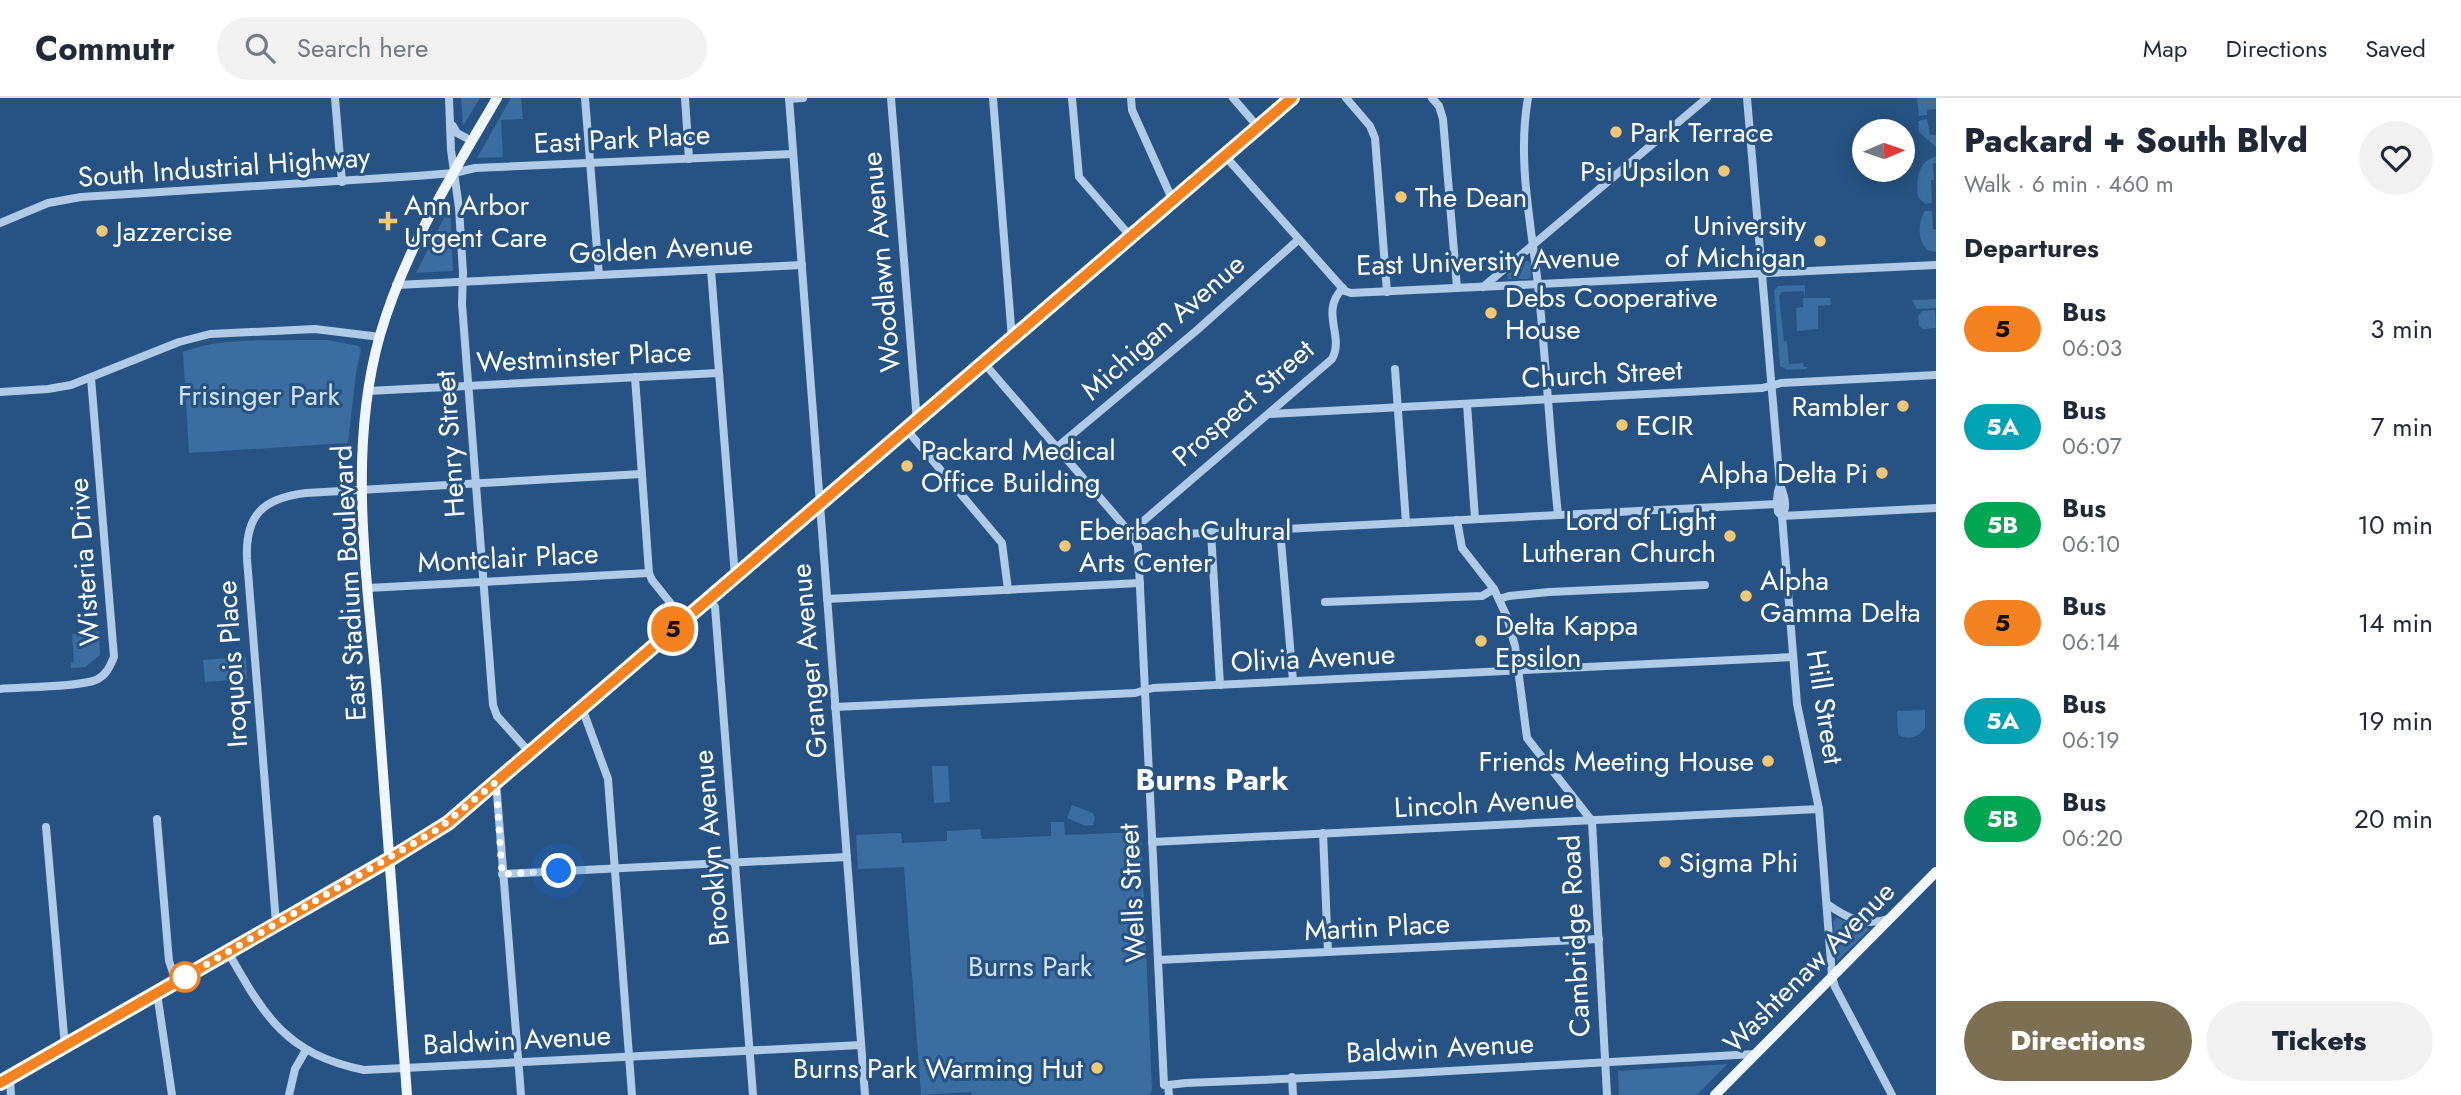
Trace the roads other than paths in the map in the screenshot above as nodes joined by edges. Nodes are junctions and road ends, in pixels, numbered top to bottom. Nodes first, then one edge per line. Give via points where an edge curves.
1 (335, 98) edge
2 (449, 98) edge
3 (496, 98) edge
4 (585, 98) edge
5 (685, 98) edge
6 (803, 98) edge
7 (891, 98) edge
8 (993, 98) edge
9 (1072, 98) edge
10 (1131, 98) edge
11 (1233, 98) edge
12 (1292, 98) edge
13 (1346, 98) edge
14 (1432, 98) edge
15 (1528, 98) edge
16 (1707, 98) edge
17 (1747, 98) edge
18 (789, 99) edge
19 (450, 120) junction
20 (1258, 127) junction
21 (472, 141) junction
22 (793, 154) junction
23 (1226, 157) junction
24 (689, 159) junction
25 (590, 164) junction
26 (454, 173) junction
27 (342, 182) junction
28 (1172, 201) junction
29 (0, 223) edge
30 (1130, 237) junction
31 (1298, 240) junction
32 (1533, 247) junction
33 (802, 265) junction
34 (1936, 265) edge
35 (711, 270) junction
36 (1761, 274) junction
37 (599, 275) junction
38 (462, 282) junction
39 (1538, 284) junction
40 (396, 285) junction
41 (1483, 287) junction
42 (1343, 288) junction
43 (1457, 288) junction
44 (1387, 292) junction
45 (380, 337) junction
46 (1012, 339) junction
47 (984, 363) junction
48 (1395, 369) dead end
49 (718, 373) junction
50 (1936, 375) edge
51 (635, 377) junction
52 (91, 379) junction
53 (1771, 385) junction
54 (468, 387) junction
55 (368, 391) junction
56 (0, 392) edge
57 (1548, 399) junction
58 (1467, 404) junction
59 (1397, 408) junction
60 (1269, 414) junction
61 (917, 422) junction
62 (907, 430) junction
63 (1056, 448) junction
64 (642, 474) junction
65 (475, 484) junction
66 (1780, 485) junction
67 (362, 490) junction
68 (1777, 504) junction
69 (818, 505) junction
70 (1936, 508) edge
71 (1558, 514) junction
72 (1784, 514) junction
73 (1475, 519) junction
74 (1457, 520) junction
75 (1406, 523) junction
76 (1280, 529) junction
77 (1211, 533) junction
78 (1132, 535) junction
79 (649, 573) junction
80 (735, 577) junction
81 (484, 582) junction
82 (1140, 583) junction
83 (1705, 585) dead end
84 (368, 588) junction
85 (1494, 589) junction
86 (1007, 590) junction
87 (708, 599) junction
88 (827, 599) junction
89 (1499, 599) junction
90 (1325, 602) dead end
91 (684, 620) junction
92 (1793, 657) junction
93 (1518, 670) junction
94 (1293, 681) junction
95 (1220, 685) junction
96 (0, 689) edge
97 (1146, 690) junction
98 (835, 707) junction
99 (582, 708) junction
100 (530, 753) junction
101 (496, 782) junction
102 (1819, 809) junction
103 (157, 819) dead end
104 (1592, 821) junction
105 (47, 827) dead end
106 (1323, 833) junction
107 (1152, 842) junction
108 (847, 857) junction
109 (390, 859) junction
110 (734, 863) junction
111 (614, 869) junction
112 (1936, 872) edge
113 (502, 874) junction
114 (1827, 904) junction
115 (1888, 919) junction
116 (276, 923) junction
117 (1599, 939) junction
118 (228, 952) junction
119 (1328, 952) junction
120 (1158, 960) junction
121 (1832, 976) junction
122 (176, 981) junction
123 (157, 993) junction
124 (861, 1045) junction
125 (65, 1047) junction
126 (306, 1050) junction
127 (750, 1051) junction
128 (1755, 1054) junction
129 (629, 1058) junction
130 (1606, 1062) junction
131 (519, 1064) junction
132 (405, 1069) junction
133 (1292, 1077) junction
134 (3, 1081) edge
135 (1168, 1090) edge
136 (11, 1095) edge
137 (172, 1095) edge
138 (289, 1095) edge
139 (407, 1095) edge
140 (521, 1095) edge
141 (632, 1095) edge
142 (753, 1095) edge
143 (865, 1095) edge
144 (1293, 1095) edge
145 (1607, 1095) edge
146 (1715, 1095) edge
147 (1892, 1095) edge

1 - 27 street
2 - 19 street, Henry Street
3 - 21 main road, East Stadium Boulevard
4 - 25 street
5 - 24 street
6 - 18 street
7 - 61 street, Woodlawn Avenue
8 - 46 street
9 - 30 street via 1079,177
10 - 28 street via 1132,110
11 - 20 street
12 - 20 main road
13 - 44 street via 1370,125 1375,138
14 - 43 street via 1443,119
15 - 32 street via 1525,172
16 - 32 street
17 - 36 street, Hill Street
18 - 22 street, Granger Avenue
19 - 21 street via 457,133
19 - 26 street, Henry Street
20 - 23 main road
21 - 26 main road, East Stadium Boulevard
22 - 24 street, East Park Place
22 - 33 street, Granger Avenue
23 - 28 main road
23 - 31 street, East University Avenue
24 - 25 street, East Park Place
25 - 26 street, East Park Place via 475,168
25 - 37 street
26 - 27 street, South Industrial Highway
26 - 38 street, Henry Street
26 - 40 main road, East Stadium Boulevard via 421,229
27 - 29 street, South Industrial Highway via 81,197 48,203
28 - 30 main road
30 - 46 main road
31 - 42 street, East University Avenue
31 - 63 street, Michigan Avenue
32 - 39 street
32 - 41 street
33 - 35 street, Golden Avenue
33 - 69 street, Granger Avenue
34 - 36 street, East University Avenue
35 - 37 street, Golden Avenue
35 - 49 street
36 - 39 street, East University Avenue
36 - 53 street, Hill Street
37 - 38 street, Golden Avenue
38 - 40 street, Golden Avenue
38 - 54 street, Henry Street
39 - 41 street, East University Avenue
39 - 57 street
40 - 45 main road, East Stadium Boulevard
41 - 43 street, East University Avenue
42 - 44 street, East University Avenue via 1351,293
42 - 60 street, Prospect Street via 1332,306 1334,355
43 - 44 street, East University Avenue
45 - 52 street via 315,329 210,334
45 - 55 main road, East Stadium Boulevard
46 - 47 main road
47 - 61 main road
47 - 63 street, Wells Street
48 - 59 street
49 - 51 street, Westminster Place
49 - 80 street
50 - 53 street, Church Street
51 - 54 street, Westminster Place
51 - 64 street
52 - 56 street via 48,389
52 - 96 street, Wisteria Drive via 114,657 110,668 96,680
53 - 57 street, Church Street
53 - 66 street, Hill Street
54 - 55 street, Westminster Place
54 - 65 street, Henry Street
55 - 67 main road, East Stadium Boulevard
57 - 58 street, Church Street
57 - 71 street
58 - 59 street, Church Street
58 - 73 street
59 - 60 street, Church Street
59 - 75 street
60 - 78 street, Prospect Street
61 - 62 main road
62 - 69 main road
62 - 86 street via 1002,543
63 - 78 street, Wells Street
64 - 65 street, Iroquois Place
64 - 79 street
65 - 67 street, Iroquois Place
65 - 81 street, Henry Street
66 - 68 street, Hill Street
66 - 72 street, Hill Street
67 - 84 main road, East Stadium Boulevard
67 - 116 street, Iroquois Place via 279,497 256,514 248,535
68 - 71 street
68 - 72 street, Hill Street via 1778,512
69 - 80 main road
69 - 88 street, Granger Avenue
70 - 72 street
71 - 73 street
72 - 92 street, Hill Street
73 - 74 street
74 - 75 street
74 - 85 street, Cambridge Road via 1461,548
75 - 76 street
76 - 77 street
76 - 94 street
77 - 78 street
77 - 95 street
78 - 82 street, Wells Street via 1138,546
79 - 81 street, Montclair Place
79 - 91 street
80 - 87 main road
81 - 84 street, Montclair Place
81 - 100 street, Henry Street via 494,710
82 - 86 street
82 - 97 street, Wells Street
83 - 89 street via 1549,592
84 - 109 main road, East Stadium Boulevard
85 - 89 street, Cambridge Road
85 - 90 street via 1482,596
86 - 88 street
87 - 91 main road
87 - 110 street, Brooklyn Avenue via 715,607
88 - 98 street, Granger Avenue
89 - 93 street, Cambridge Road via 1513,634
91 - 99 main road
92 - 93 street, Olivia Avenue
92 - 102 street, Hill Street via 1797,704
93 - 94 street, Olivia Avenue
93 - 104 street, Cambridge Road via 1527,738
94 - 95 street, Olivia Avenue
95 - 97 street, Olivia Avenue
97 - 98 street, Olivia Avenue
97 - 107 street, Wells Street
98 - 108 street, Granger Avenue
99 - 100 main road
99 - 111 street via 608,779
100 - 101 main road
101 - 109 main road via 448,823
101 - 113 street
102 - 104 street, Lincoln Avenue
102 - 114 street, Hill Street
103 - 122 street via 169,961
104 - 106 street, Lincoln Avenue
104 - 117 street, Cambridge Road
105 - 125 street
106 - 107 street, Lincoln Avenue
106 - 119 street
107 - 120 street, Wells Street
108 - 110 street
108 - 124 street, Granger Avenue
109 - 116 main road
109 - 132 main road, East Stadium Boulevard
110 - 111 street
110 - 127 street, Brooklyn Avenue
111 - 113 street
111 - 129 street
112 - 115 main road, Washtenaw Avenue
113 - 131 street
114 - 115 street via 1858,922
114 - 121 street, Hill Street
115 - 121 main road, Washtenaw Avenue
116 - 118 main road
117 - 119 street, Martin Place
117 - 130 street, Cambridge Road
118 - 122 main road
118 - 126 street, Baldwin Avenue via 266,1014
119 - 120 street, Martin Place
120 - 135 street, Wells Street via 1164,1086
121 - 128 main road, Washtenaw Avenue
121 - 147 street, Hill Street
122 - 123 main road
123 - 125 main road
123 - 137 street
124 - 127 street, Baldwin Avenue
124 - 143 street, Granger Avenue
125 - 134 main road
126 - 132 street, Baldwin Avenue via 364,1070
126 - 138 street via 295,1069
127 - 129 street, Baldwin Avenue
127 - 142 street, Brooklyn Avenue
128 - 130 street, Baldwin Avenue
128 - 146 main road, Washtenaw Avenue
129 - 131 street, Baldwin Avenue
129 - 141 street
130 - 133 street, Baldwin Avenue
130 - 145 street, Cambridge Road
131 - 132 street, Baldwin Avenue
131 - 140 street
132 - 139 main road, East Stadium Boulevard
133 - 135 street, Baldwin Avenue
133 - 144 street
134 - 136 street

